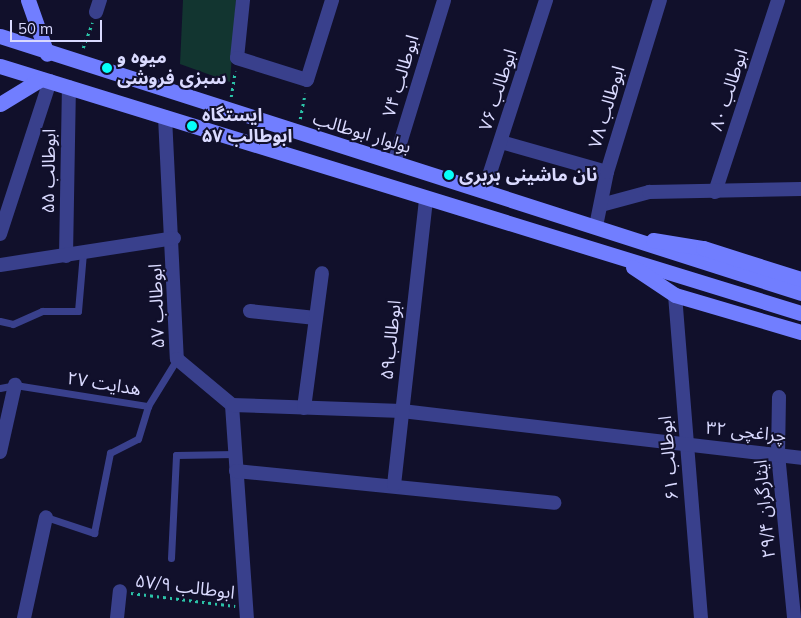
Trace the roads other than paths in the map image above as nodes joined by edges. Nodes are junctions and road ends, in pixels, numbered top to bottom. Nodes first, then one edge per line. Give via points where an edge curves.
1 (28, 0) edge
2 (243, 0) edge
3 (332, 0) edge
4 (444, 0) edge
5 (546, 0) edge
6 (660, 0) edge
7 (778, 0) edge
8 (0, 36) edge
9 (47, 54) junction
10 (0, 66) edge
11 (45, 80) junction
12 (69, 87) junction
13 (0, 104) edge
14 (165, 117) junction
15 (269, 124) junction
16 (231, 138) junction
17 (501, 142) junction
18 (394, 163) junction
19 (607, 172) junction
20 (801, 189) edge
21 (484, 191) junction
22 (715, 192) junction
23 (426, 199) junction
24 (601, 205) junction
25 (596, 226) junction
26 (0, 234) edge
27 (627, 235) junction
28 (174, 238) junction
29 (83, 253) junction
30 (66, 256) junction
31 (621, 259) junction
32 (0, 265) edge
33 (322, 274) dead end
34 (801, 279) edge
35 (801, 293) edge
36 (675, 295) junction
37 (250, 311) dead end
38 (801, 313) edge
39 (316, 318) junction
40 (0, 321) edge
41 (801, 332) edge
42 (177, 359) junction
43 (15, 385) junction
44 (0, 388) edge
45 (779, 397) dead end
46 (232, 405) junction
47 (148, 406) junction
48 (304, 408) junction
49 (402, 412) junction
50 (686, 445) junction
51 (0, 452) edge
52 (235, 454) junction
53 (778, 454) junction
54 (801, 458) edge
55 (236, 471) junction
56 (394, 485) junction
57 (554, 503) dead end
58 (46, 517) joint
59 (171, 558) dead end
60 (120, 591) road end
61 (247, 612) edge
62 (24, 618) edge
63 (117, 618) edge
64 (701, 618) edge
65 (794, 618) edge

1 - 9 main road
2 - 3 street via 237,58 307,80
4 - 18 street, ابوطالب ۷۴
5 - 17 street, ابوطالب ۷۶
6 - 19 street, ابوطالب ۷۸
7 - 22 street, ابوطالب ۸۰
8 - 9 main road, بولوار ابوطالب
9 - 15 main road, بولوار ابوطالب
10 - 11 main road
11 - 12 main road
11 - 13 main road
11 - 26 street
12 - 14 main road
12 - 30 street, ابوطالب ۵۵
14 - 16 main road
14 - 28 street, ابوطالب ۵۷
15 - 16 main road via 261,127 227,119 222,124
15 - 18 main road, بولوار ابوطالب
16 - 23 main road
17 - 19 street
17 - 21 street, ابوطالب ۷۶
18 - 21 main road, بولوار ابوطالب
19 - 24 street, ابوطالب ۷۸
20 - 22 street
21 - 25 main road, بولوار ابوطالب
22 - 24 street via 649,192
23 - 31 main road
23 - 49 street, ابوطالب۵۹
24 - 25 street, ابوطالب ۷۸
25 - 27 main road, بولوار ابوطالب
27 - 34 main road via 703,248
27 - 35 main road via 678,256
28 - 29 street
28 - 42 street, ابوطالب ۵۷
29 - 30 street
29 - 40 lane via 78,311 42,311 13,324
30 - 32 street
31 - 36 main road
31 - 38 main road
33 - 39 street
36 - 41 main road
36 - 50 street, ابوطالب ۶۱
37 - 39 street
39 - 48 street
42 - 46 street, ابوطالب ۵۷
42 - 47 lane, هدایت ۲۷
43 - 44 lane, هدایت ۲۷
43 - 47 lane, هدایت ۲۷
43 - 51 street
45 - 53 street, ایثارگران ۲۹/۴
46 - 48 street, چراغچی ۳۲
46 - 52 street
47 - 58 lane via 138,439 110,453 94,533
48 - 49 street, چراغچی ۳۲
49 - 50 street, چراغچی ۳۲
49 - 56 street, ابوطالب۵۹
50 - 53 street, چراغچی ۳۲
50 - 64 street, ابوطالب ۶۱
52 - 55 street
52 - 59 lane via 176,455
53 - 54 street, چراغچی ۳۲
53 - 65 street, ایثارگران ۲۹/۴
55 - 56 street
55 - 61 street
56 - 57 street
58 - 62 street
60 - 63 street

